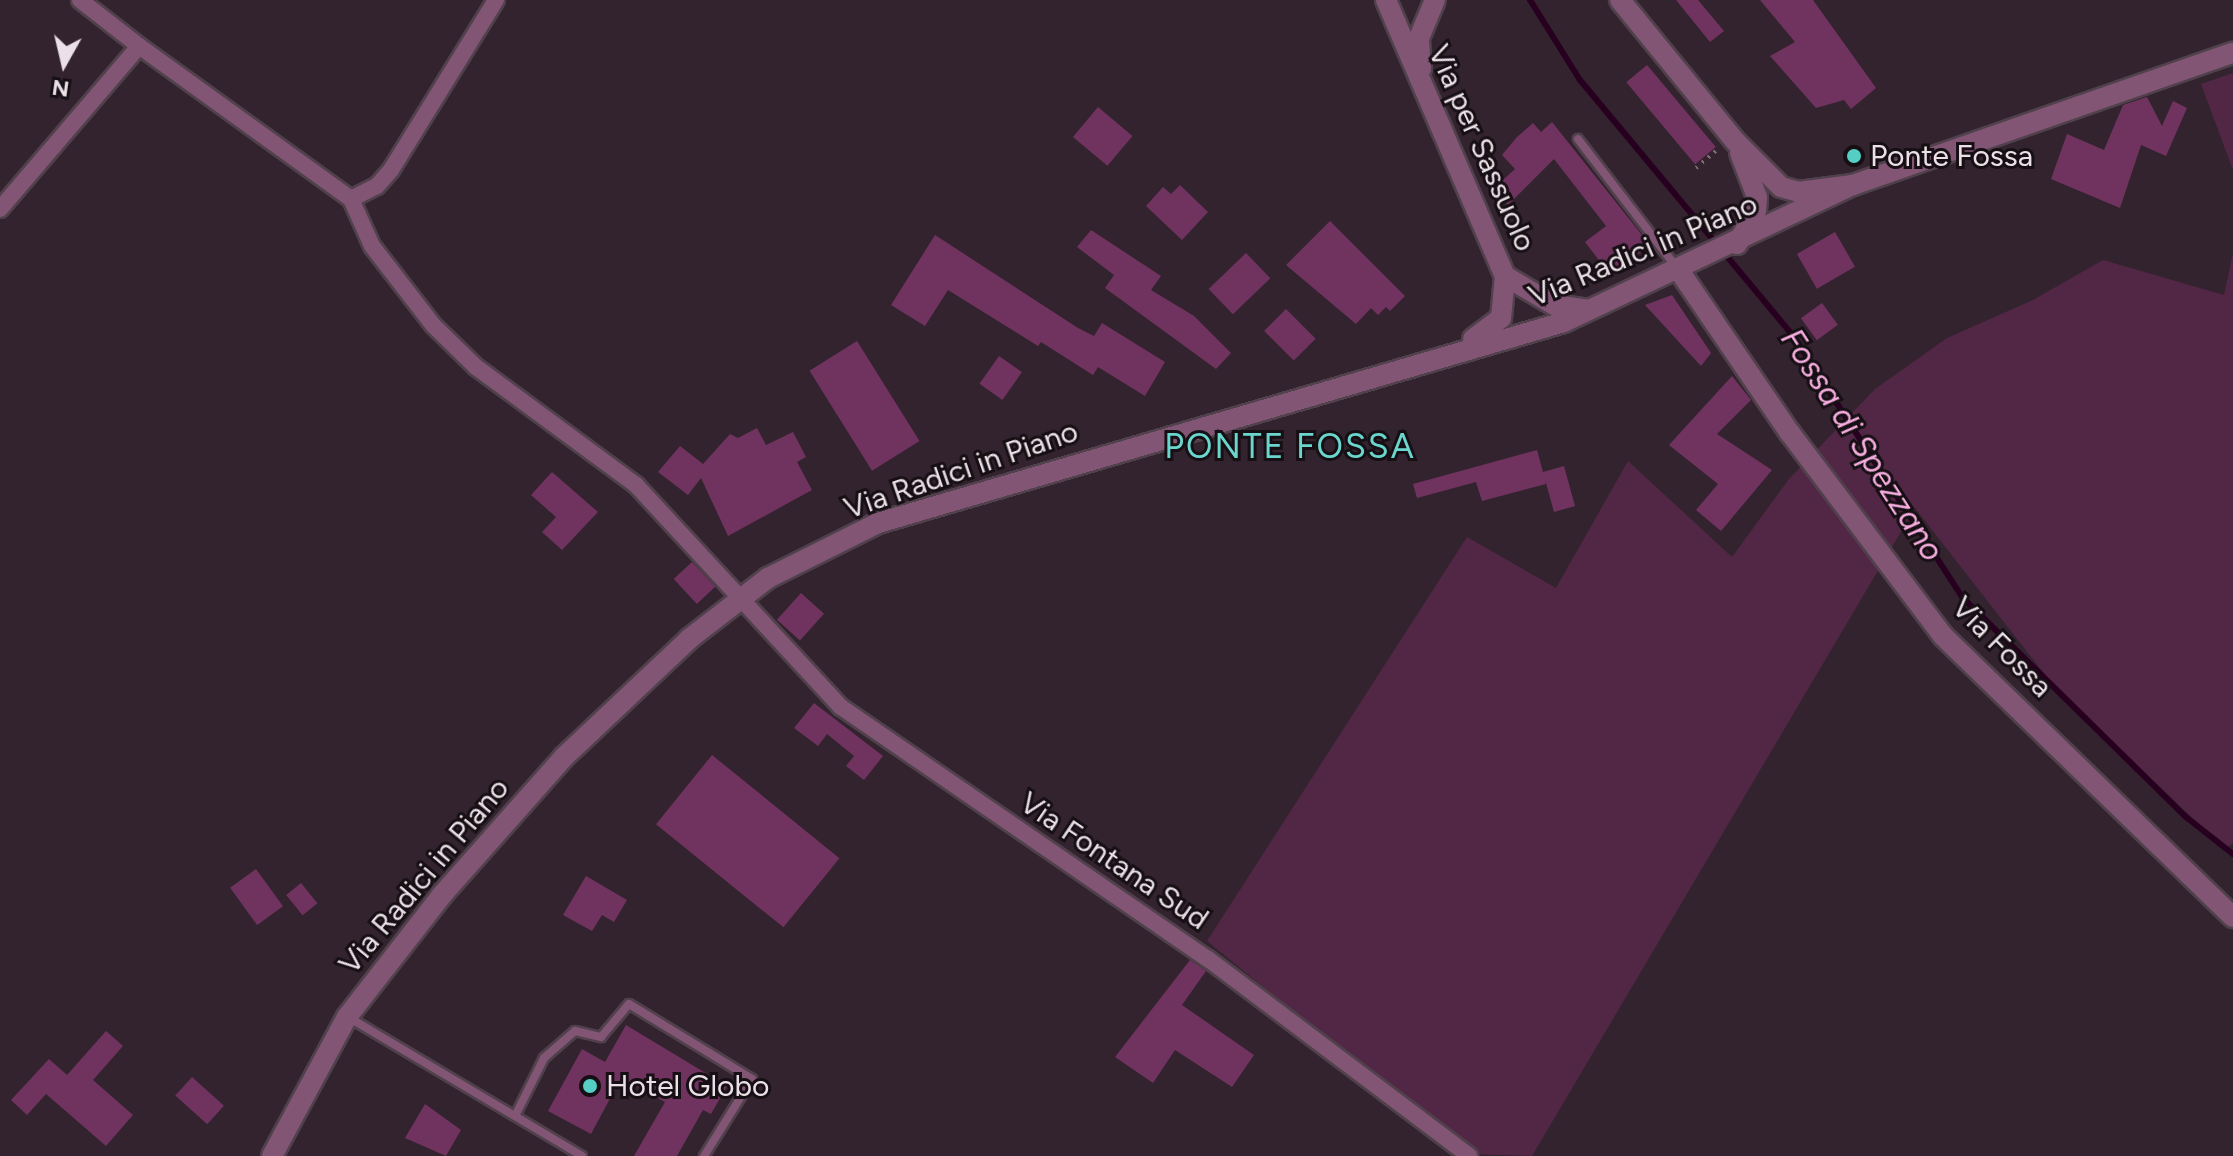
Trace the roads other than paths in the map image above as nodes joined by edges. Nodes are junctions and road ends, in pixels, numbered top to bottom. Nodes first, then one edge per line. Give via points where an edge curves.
1 (80, 0) edge
2 (496, 0) edge
3 (1386, 0) edge
4 (1435, 0) edge
5 (1620, 0) edge
6 (139, 46) junction
7 (2233, 53) edge
8 (1421, 70) junction
9 (1578, 139) dead end
10 (1736, 142) junction
11 (1853, 185) junction
12 (351, 199) junction
13 (0, 209) edge
14 (1746, 236) junction
15 (1680, 272) junction
16 (1505, 276) junction
17 (1590, 310) junction
18 (1439, 356) junction
19 (741, 598) junction
20 (2233, 917) edge
21 (347, 1017) junction
22 (515, 1116) junction
23 (272, 1156) edge
24 (582, 1156) edge
25 (704, 1156) edge
26 (1469, 1156) edge

1 - 6 street
2 - 12 street via 391,170 377,186
3 - 8 street, Via per Sassuolo
4 - 8 street via 1419,38
5 - 10 street
6 - 12 street
6 - 13 street
7 - 11 street
8 - 16 street, Via per Sassuolo
9 - 15 lane
10 - 11 street via 1789,190
10 - 14 street via 1757,197
11 - 14 street, Via Radici in Piano
12 - 19 street, Via Fontana Sud via 356,222 433,325 476,367 636,485
14 - 15 street, Via Radici in Piano
15 - 17 street, Via Radici in Piano
15 - 20 street, Via Fossa via 1790,433 1943,636
16 - 17 street via 1554,305
16 - 18 street via 1501,318 1487,333
17 - 18 street, Via Radici in Piano
18 - 19 street, Via Radici in Piano via 878,523
19 - 21 street, Via Radici in Piano via 564,757 442,895
19 - 26 street, Via Fontana Sud via 841,707 1208,959
21 - 22 lane
21 - 23 street, Via Radici in Piano
22 - 24 lane
22 - 25 lane via 544,1058 575,1031 601,1037 629,1004 752,1079

